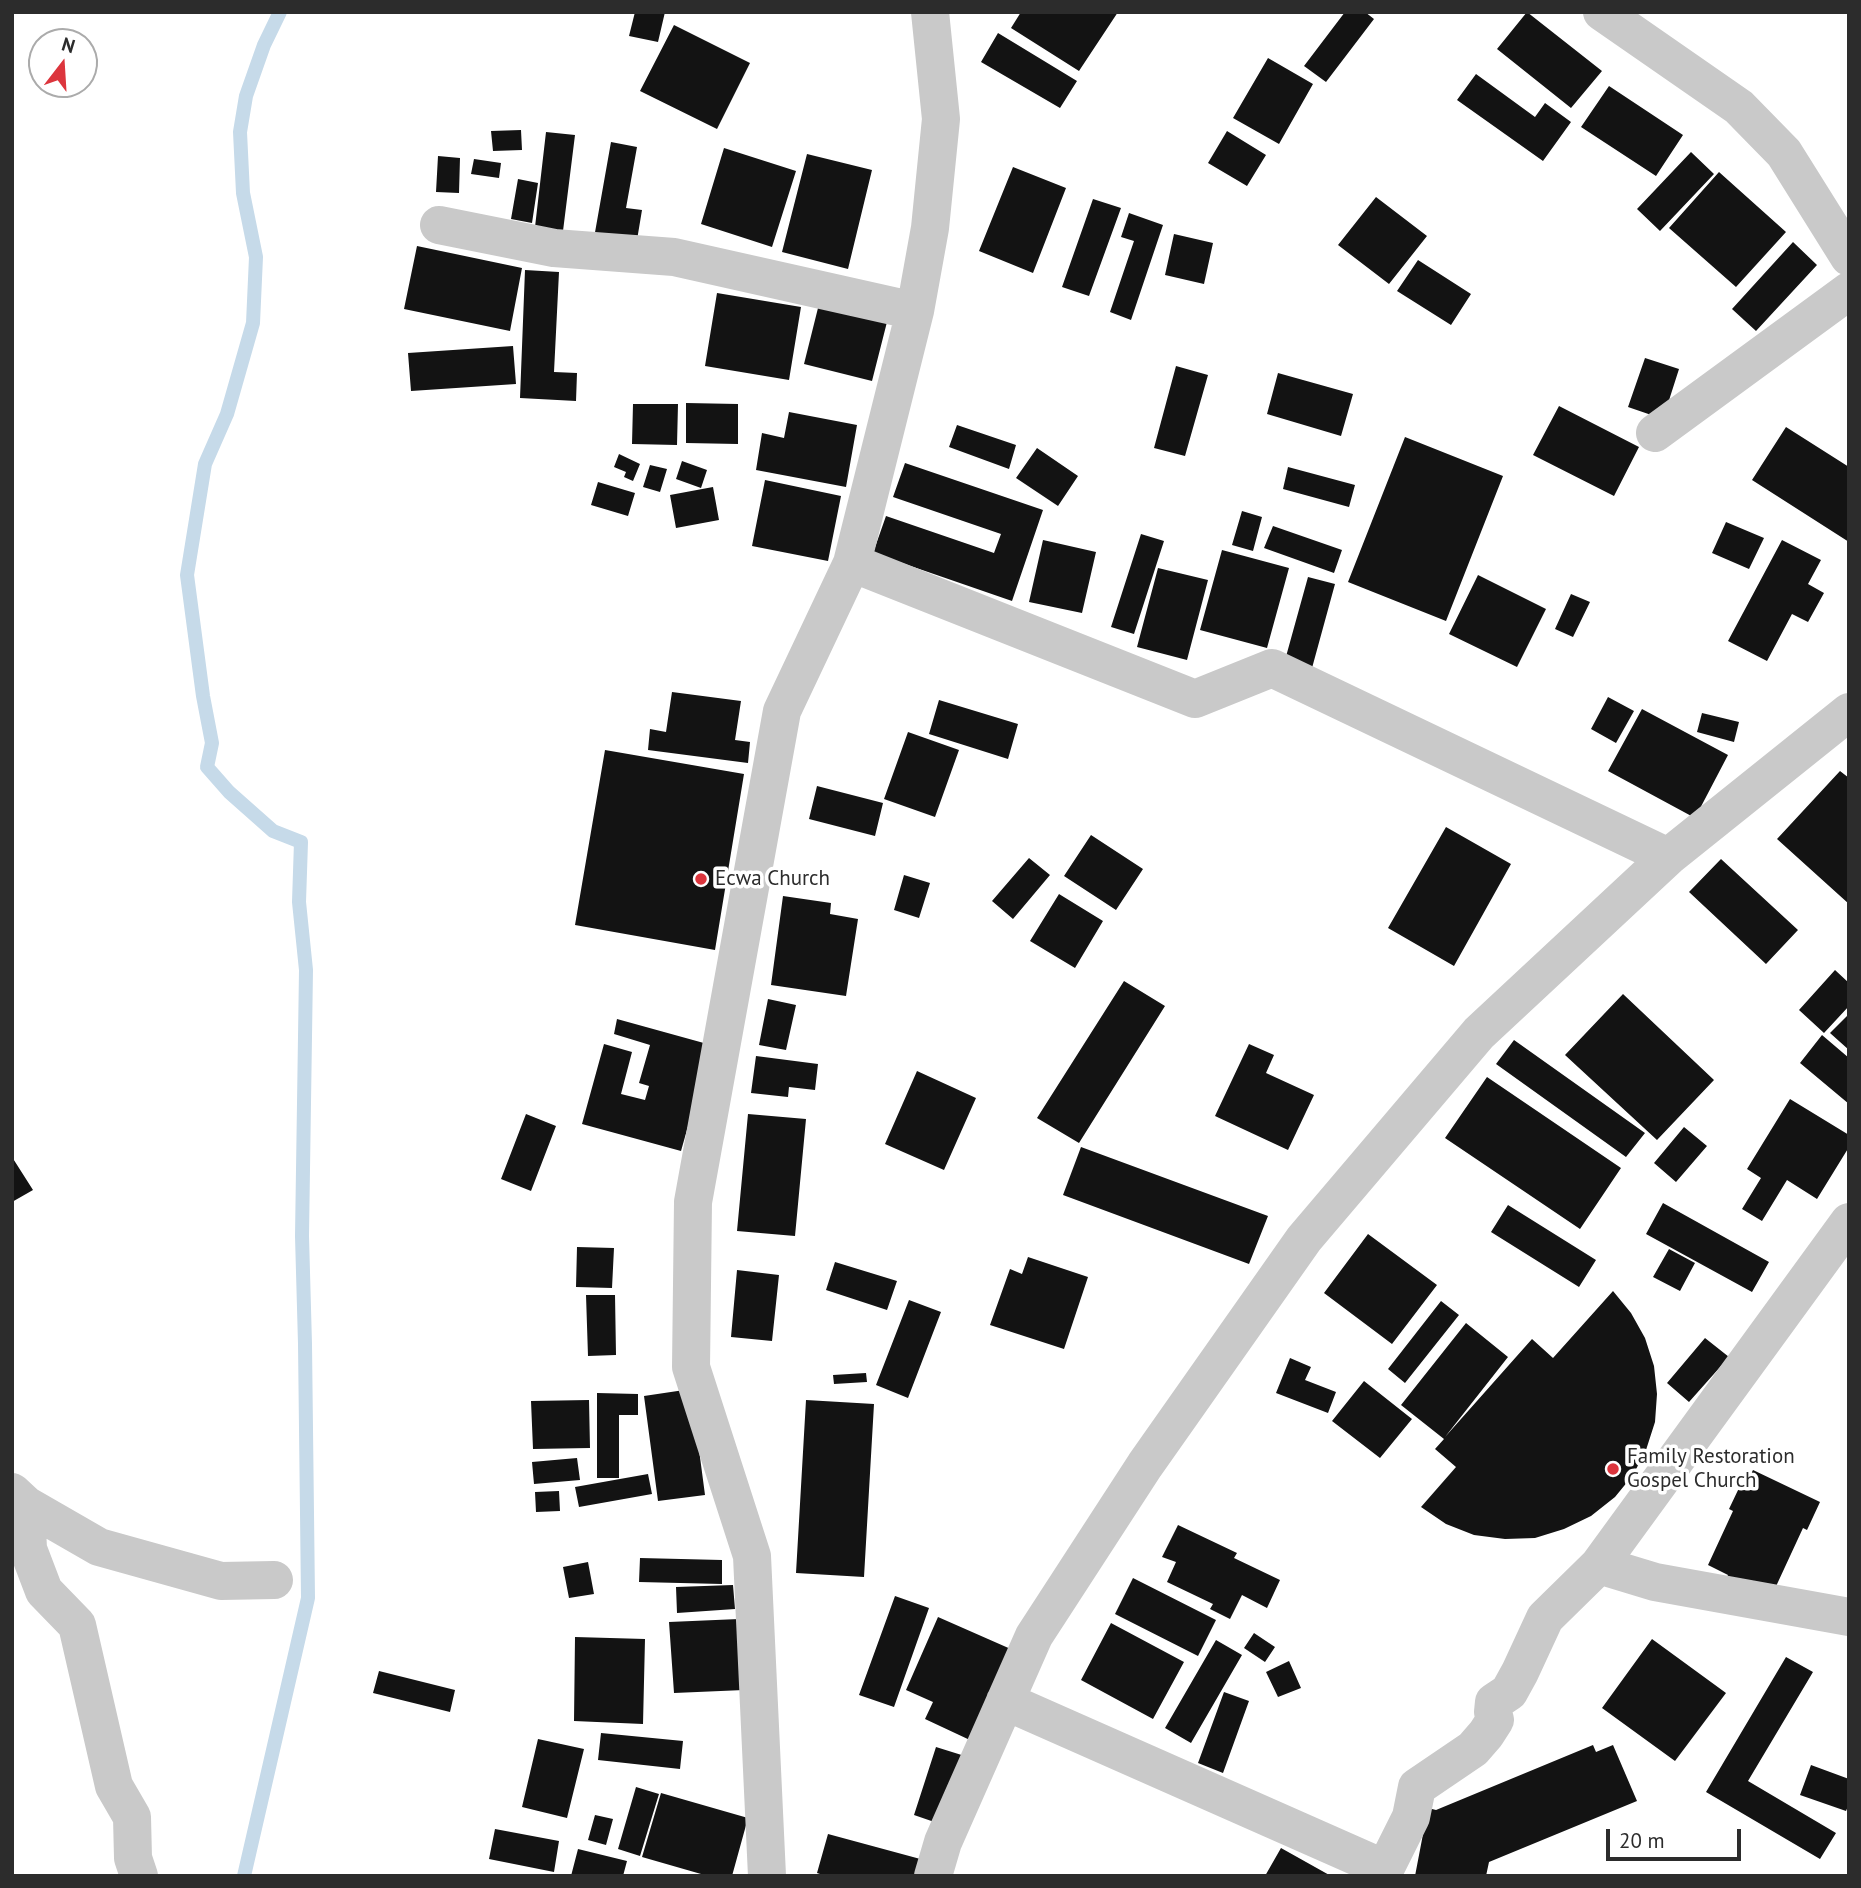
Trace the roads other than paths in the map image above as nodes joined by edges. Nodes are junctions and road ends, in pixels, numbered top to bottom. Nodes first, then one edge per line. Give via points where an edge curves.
1 (930, 12) edge
2 (1602, 12) edge
3 (439, 225) dead end
4 (1849, 257) edge
5 (1849, 291) edge
6 (915, 312) junction
7 (1655, 433) dead end
8 (852, 563) junction
9 (1849, 712) edge
10 (1668, 857) junction
11 (1849, 1222) edge
12 (19, 1498) edge
13 (1599, 1565) junction
14 (274, 1580) dead end
15 (1849, 1617) edge
16 (1005, 1701) junction
17 (139, 1876) edge
18 (767, 1876) edge
19 (933, 1876) edge

1 - 6 street via 941,119 930,228
2 - 4 street via 1739,107 1783,153
3 - 6 street via 554,248 674,257
5 - 7 street
6 - 8 street
8 - 10 street via 1195,699 1272,668
8 - 18 street via 782,711 693,1202 691,1367 752,1556
9 - 10 street
10 - 16 street via 1479,1033 1304,1238 1145,1465 1034,1636
11 - 13 street
12 - 14 street via 99,1547 221,1581
12 - 17 street via 28,1549 44,1591 77,1625 114,1786 132,1816 133,1858
13 - 15 street via 1655,1582
13 - 16 street via 1545,1618 1509,1692 1494,1702 1495,1720 1473,1749 1417,1787 1411,1817 1385,1869
16 - 19 street via 943,1842

